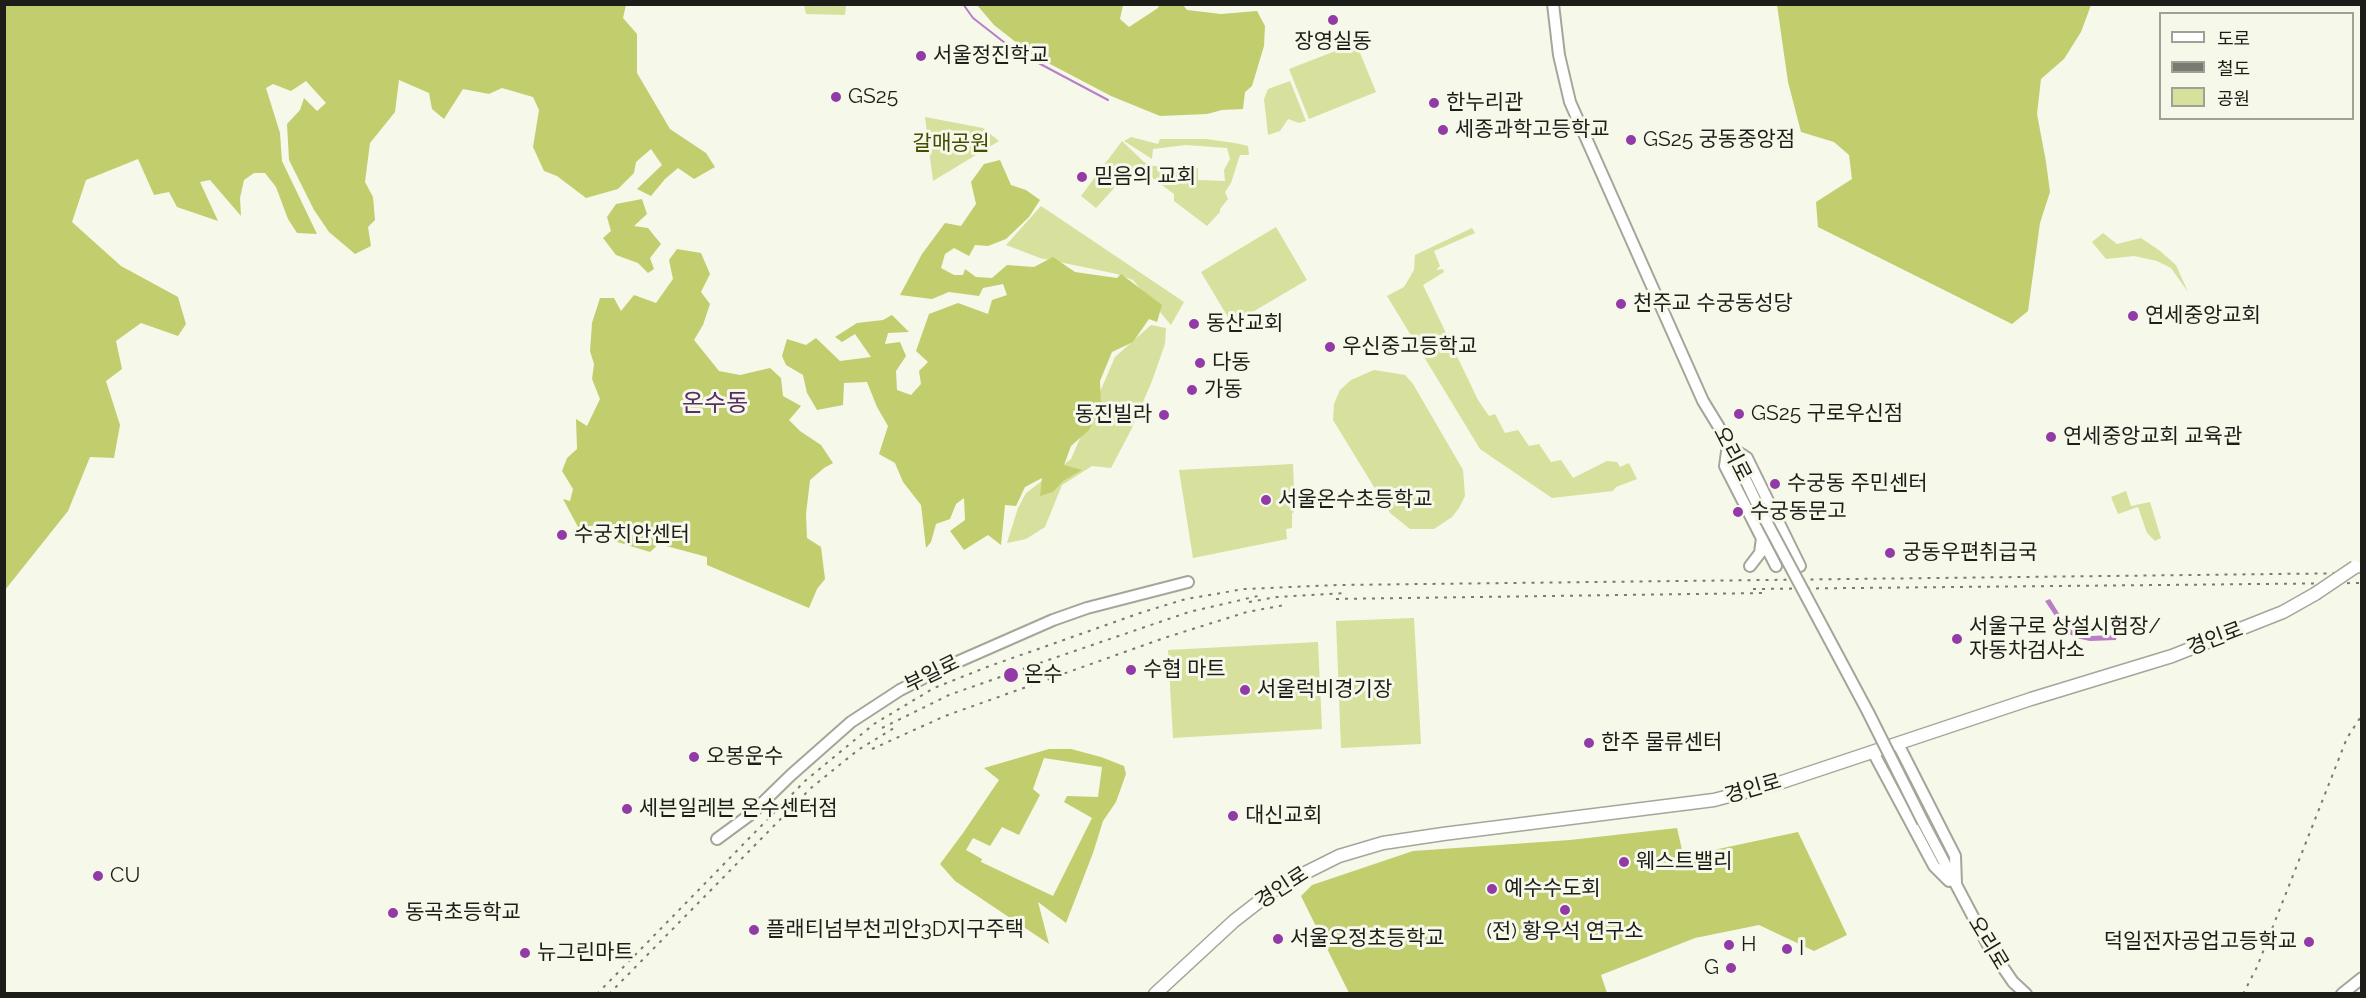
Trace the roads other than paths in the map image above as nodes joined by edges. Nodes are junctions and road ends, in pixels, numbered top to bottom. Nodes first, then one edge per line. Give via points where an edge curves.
1 (1553, 4) edge
2 (1728, 445) junction
3 (1775, 516) junction
4 (1755, 525) junction
5 (1761, 538) junction
6 (2358, 564) edge
7 (1750, 566) dead end
8 (1776, 566) dead end
9 (1800, 566) dead end
10 (1188, 582) dead end
11 (1898, 744) junction
12 (1873, 752) junction
13 (717, 839) dead end
14 (1956, 887) junction
15 (2361, 978) edge
16 (1155, 993) edge
17 (2026, 993) edge
18 (2342, 993) edge

1 - 2 main road, 오리로 via 1570,102 1703,401
2 - 3 main road via 1747,458
2 - 4 main road via 1725,466
2 - 14 main road, 오리로, bridge
3 - 4 main road via 1770,530
3 - 9 main road
4 - 5 main road
5 - 7 main road via 1760,553
5 - 8 main road
6 - 11 main road, 경인로, bridge via 2283,612 2172,656
10 - 13 main road, 부일로 via 1053,620 900,690 851,722 751,814
11 - 12 main road, 경인로
11 - 14 main road, 오리로 via 1955,856
12 - 14 main road, 오리로 via 1934,866
12 - 16 main road, 경인로 via 1714,800 1443,834 1383,843 1339,856 1279,886
14 - 17 main road, 오리로 via 1989,947 2013,982
15 - 18 main road

